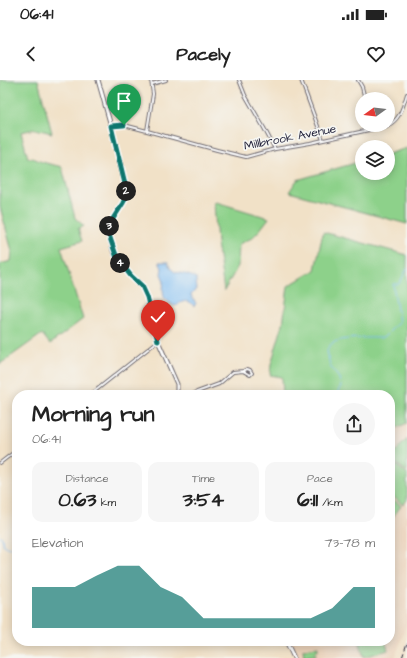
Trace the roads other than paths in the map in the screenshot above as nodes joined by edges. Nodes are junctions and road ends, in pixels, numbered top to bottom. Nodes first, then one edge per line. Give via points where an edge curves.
1 (98, 80) edge
2 (151, 80) edge
3 (166, 80) edge
4 (239, 80) edge
5 (300, 80) edge
6 (358, 80) edge
7 (152, 84) junction
8 (363, 92) edge
9 (407, 94) edge
10 (395, 121) edge
11 (111, 126) junction
12 (147, 131) junction
13 (361, 132) edge
14 (322, 140) junction
15 (275, 149) junction
16 (158, 341) junction
17 (243, 371) dead end
18 (97, 390) edge
19 (176, 390) edge
20 (202, 390) edge
21 (12, 454) edge
22 (0, 463) edge
23 (288, 646) edge
24 (294, 658) edge

1 - 11 street
2 - 7 street
3 - 7 street
4 - 15 street
5 - 14 street
6 - 8 street
7 - 12 street via 153,94
9 - 10 street, Millbrook Avenue
11 - 12 street, Millbrook Avenue via 124,125
11 - 16 street via 126,196 109,225 109,233 117,258 142,286 147,297
12 - 15 street, Millbrook Avenue via 246,157
13 - 14 street, Millbrook Avenue
14 - 15 street, Millbrook Avenue
16 - 18 street
16 - 19 street via 176,378
17 - 20 street via 233,372 219,384
21 - 22 street
23 - 24 street

